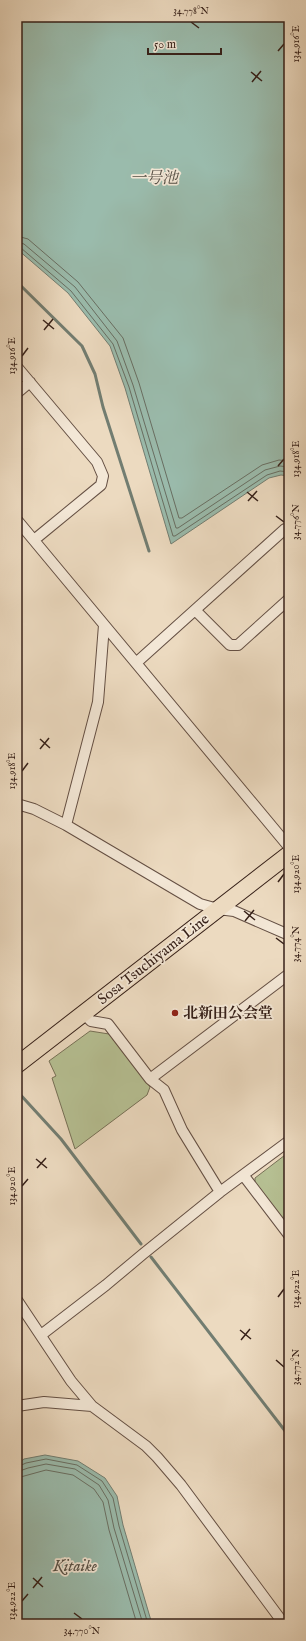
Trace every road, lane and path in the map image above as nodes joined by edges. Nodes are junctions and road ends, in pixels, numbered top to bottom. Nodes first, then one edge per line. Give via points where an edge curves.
1 (17, 367) edge
2 (30, 382) junction
3 (17, 393) edge
4 (17, 520) edge
5 (289, 528) edge
6 (34, 540) junction
7 (289, 599) edge
8 (196, 611) junction
9 (104, 625) junction
10 (136, 663) junction
11 (17, 804) edge
12 (66, 825) junction
13 (289, 847) edge
14 (289, 854) edge
15 (218, 909) junction
16 (289, 935) edge
17 (289, 974) edge
18 (83, 1013) junction
19 (17, 1065) edge
20 (150, 1080) junction
21 (289, 1140) edge
22 (244, 1176) junction
23 (220, 1192) junction
24 (289, 1235) edge
25 (17, 1300) edge
26 (41, 1335) junction
27 (17, 1406) edge
28 (92, 1406) junction
29 (284, 1624) edge

1 - 2 street
2 - 3 street
2 - 6 street via 97,462 104,476 101,485
4 - 6 street
5 - 8 street
6 - 9 street
7 - 8 street via 238,645 230,645
8 - 10 street
9 - 10 street
9 - 12 street via 98,702
10 - 13 street
11 - 12 street via 34,809
12 - 15 street via 200,904
14 - 15 main road, Sosa Tsuchiyama Line
15 - 16 street via 234,911
15 - 18 main road, Sosa Tsuchiyama Line
17 - 20 street
18 - 19 main road, Sosa Tsuchiyama Line
18 - 20 street via 91,1021 108,1024
20 - 23 street via 164,1090 182,1130
21 - 22 street
22 - 23 street
22 - 24 street
23 - 26 street
25 - 26 street
26 - 28 street via 71,1381
27 - 28 street via 44,1402
28 - 29 street via 157,1457 181,1485

